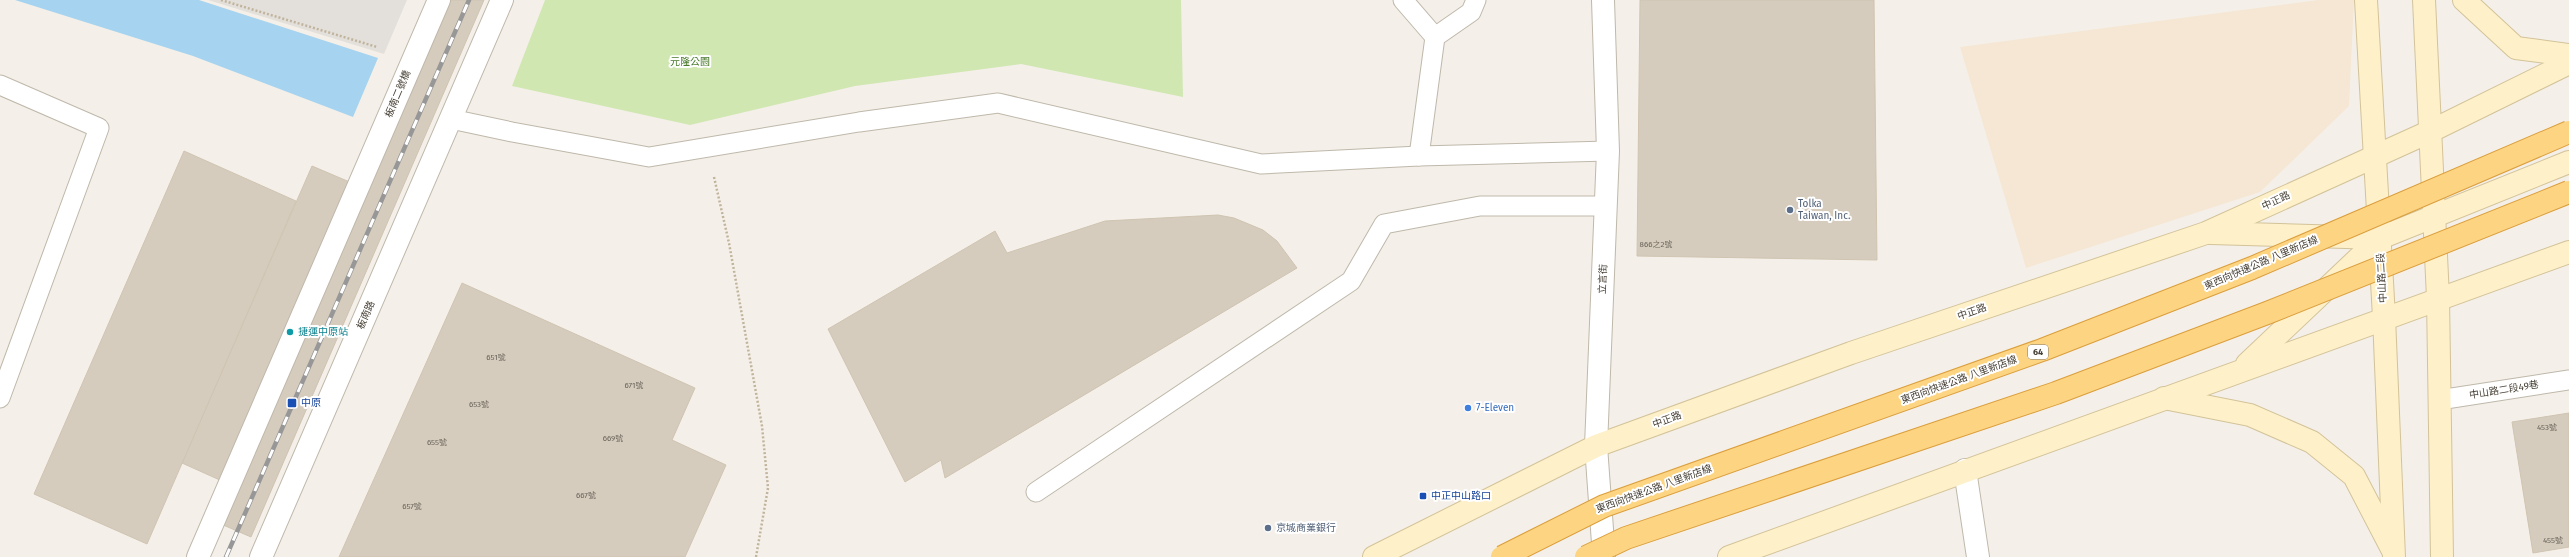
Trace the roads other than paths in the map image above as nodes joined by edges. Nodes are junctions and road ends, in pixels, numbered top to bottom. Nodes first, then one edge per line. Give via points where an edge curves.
1 (439, 0) edge
2 (502, 0) edge
3 (1404, 0) edge
4 (1476, 0) edge
5 (1603, 0) edge
6 (2366, 0) edge
7 (2424, 0) edge
8 (2464, 0) edge
9 (1435, 37) junction
10 (2569, 55) edge
11 (2569, 63) edge
12 (0, 85) edge
13 (452, 118) junction
14 (2431, 132) junction
15 (2569, 132) edge
16 (1608, 151) junction
17 (2376, 155) junction
18 (1419, 156) junction
19 (2569, 162) edge
20 (2569, 192) edge
21 (1606, 206) junction
22 (2434, 217) junction
23 (2206, 233) junction
24 (2380, 238) junction
25 (2569, 252) edge
26 (2438, 298) junction
27 (2384, 318) junction
28 (2241, 370) junction
29 (2569, 380) edge
30 (0, 398) edge
31 (2164, 398) junction
32 (2439, 400) junction
33 (1596, 446) junction
34 (1965, 470) junction
35 (1036, 492) dead end
36 (2394, 555) edge
37 (198, 557) edge
38 (260, 557) edge
39 (1374, 557) edge
40 (1502, 557) edge
41 (1586, 557) edge
42 (1604, 557) edge
43 (1729, 557) edge
44 (1978, 557) edge
45 (2442, 557) edge

1 - 37 street, 板南二號橋
2 - 13 street
3 - 9 lane
4 - 9 lane via 1471,12
5 - 16 street, 立言街
6 - 17 main road, 中山路二段
7 - 14 main road
8 - 10 main road via 2516,48
9 - 18 lane
11 - 14 main road, 中正路
12 - 30 lane via 99,128
13 - 18 lane via 512,132 649,157 859,122 998,103 1261,164
13 - 38 street, 板南路
14 - 17 main road, 中正路
14 - 22 main road
15 - 40 highway, 東西向快速公路 八里新店線 / 64, bridge via 2252,268 2042,350 1604,506
16 - 18 lane
16 - 21 street, 立言街
17 - 23 main road, 中正路
17 - 24 main road, 中山路二段
19 - 22 main road
20 - 41 highway, bridge via 2267,313 2063,390 1626,538
21 - 33 street, 立言街
21 - 35 lane via 1480,206 1384,224 1351,281
22 - 24 main road
22 - 26 main road
23 - 24 main road
23 - 33 main road, 中正路 via 1851,353
24 - 27 main road, 中山路二段
24 - 28 main road
25 - 26 main road
26 - 27 main road
26 - 32 main road
27 - 28 main road
27 - 36 main road, 中山路二段
28 - 31 main road
29 - 32 lane, 中山路二段49巷
31 - 34 main road
31 - 36 main road via 2250,415 2312,442 2354,476
32 - 45 main road
33 - 39 main road, 中正路
33 - 42 street, 立言街
34 - 43 main road
34 - 44 street

